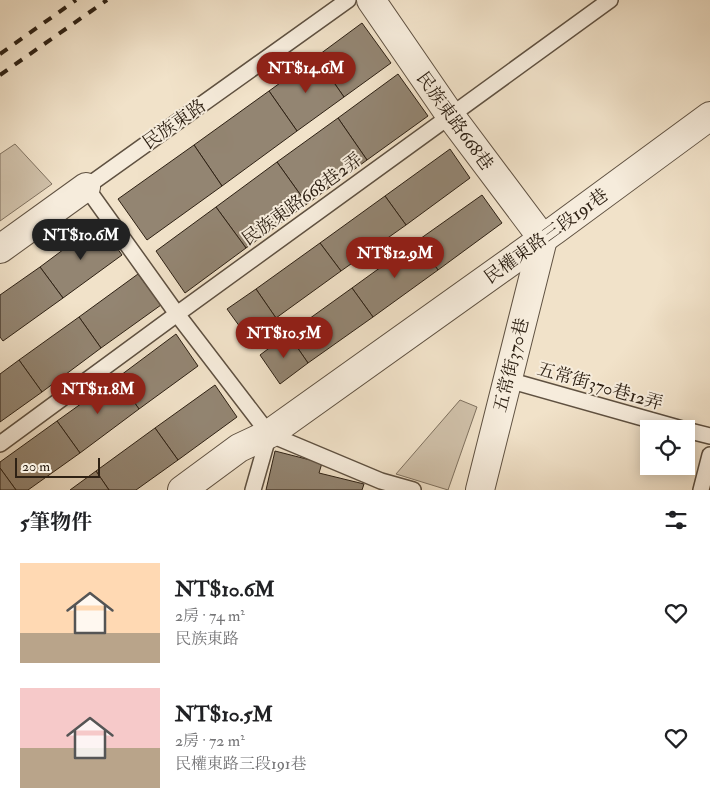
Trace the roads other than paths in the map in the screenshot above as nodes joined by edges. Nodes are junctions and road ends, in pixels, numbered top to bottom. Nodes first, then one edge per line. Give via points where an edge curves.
1 (348, 0) edge
2 (371, 0) edge
3 (610, 0) edge
4 (450, 115) junction
5 (710, 116) edge
6 (86, 187) junction
7 (543, 239) junction
8 (0, 249) edge
9 (177, 314) junction
10 (508, 380) junction
11 (650, 420) edge
12 (695, 432) edge
13 (268, 434) junction
14 (710, 436) edge
15 (0, 444) edge
16 (710, 455) edge
17 (380, 486) edge
18 (182, 490) edge
19 (253, 490) edge
20 (414, 490) edge
21 (480, 490) edge
22 (701, 490) edge

1 - 6 lane, 民族東路
2 - 4 street, 民族東路668巷
3 - 4 lane, 民族東路668巷2弄
4 - 7 street, 民族東路668巷
4 - 9 lane, 民族東路668巷2弄
5 - 7 street, 民權東路三段191巷
6 - 8 street, 民族東路
6 - 9 lane
7 - 10 street, 五常街370巷
7 - 13 street, 民權東路三段191巷
9 - 13 lane
9 - 15 lane, 民族東路668巷2弄
10 - 11 lane, 五常街370巷12弄
10 - 21 street, 五常街370巷
12 - 14 lane
13 - 17 lane
13 - 18 street, 民權東路三段191巷 via 239,448
13 - 19 lane
16 - 22 lane
17 - 20 lane

